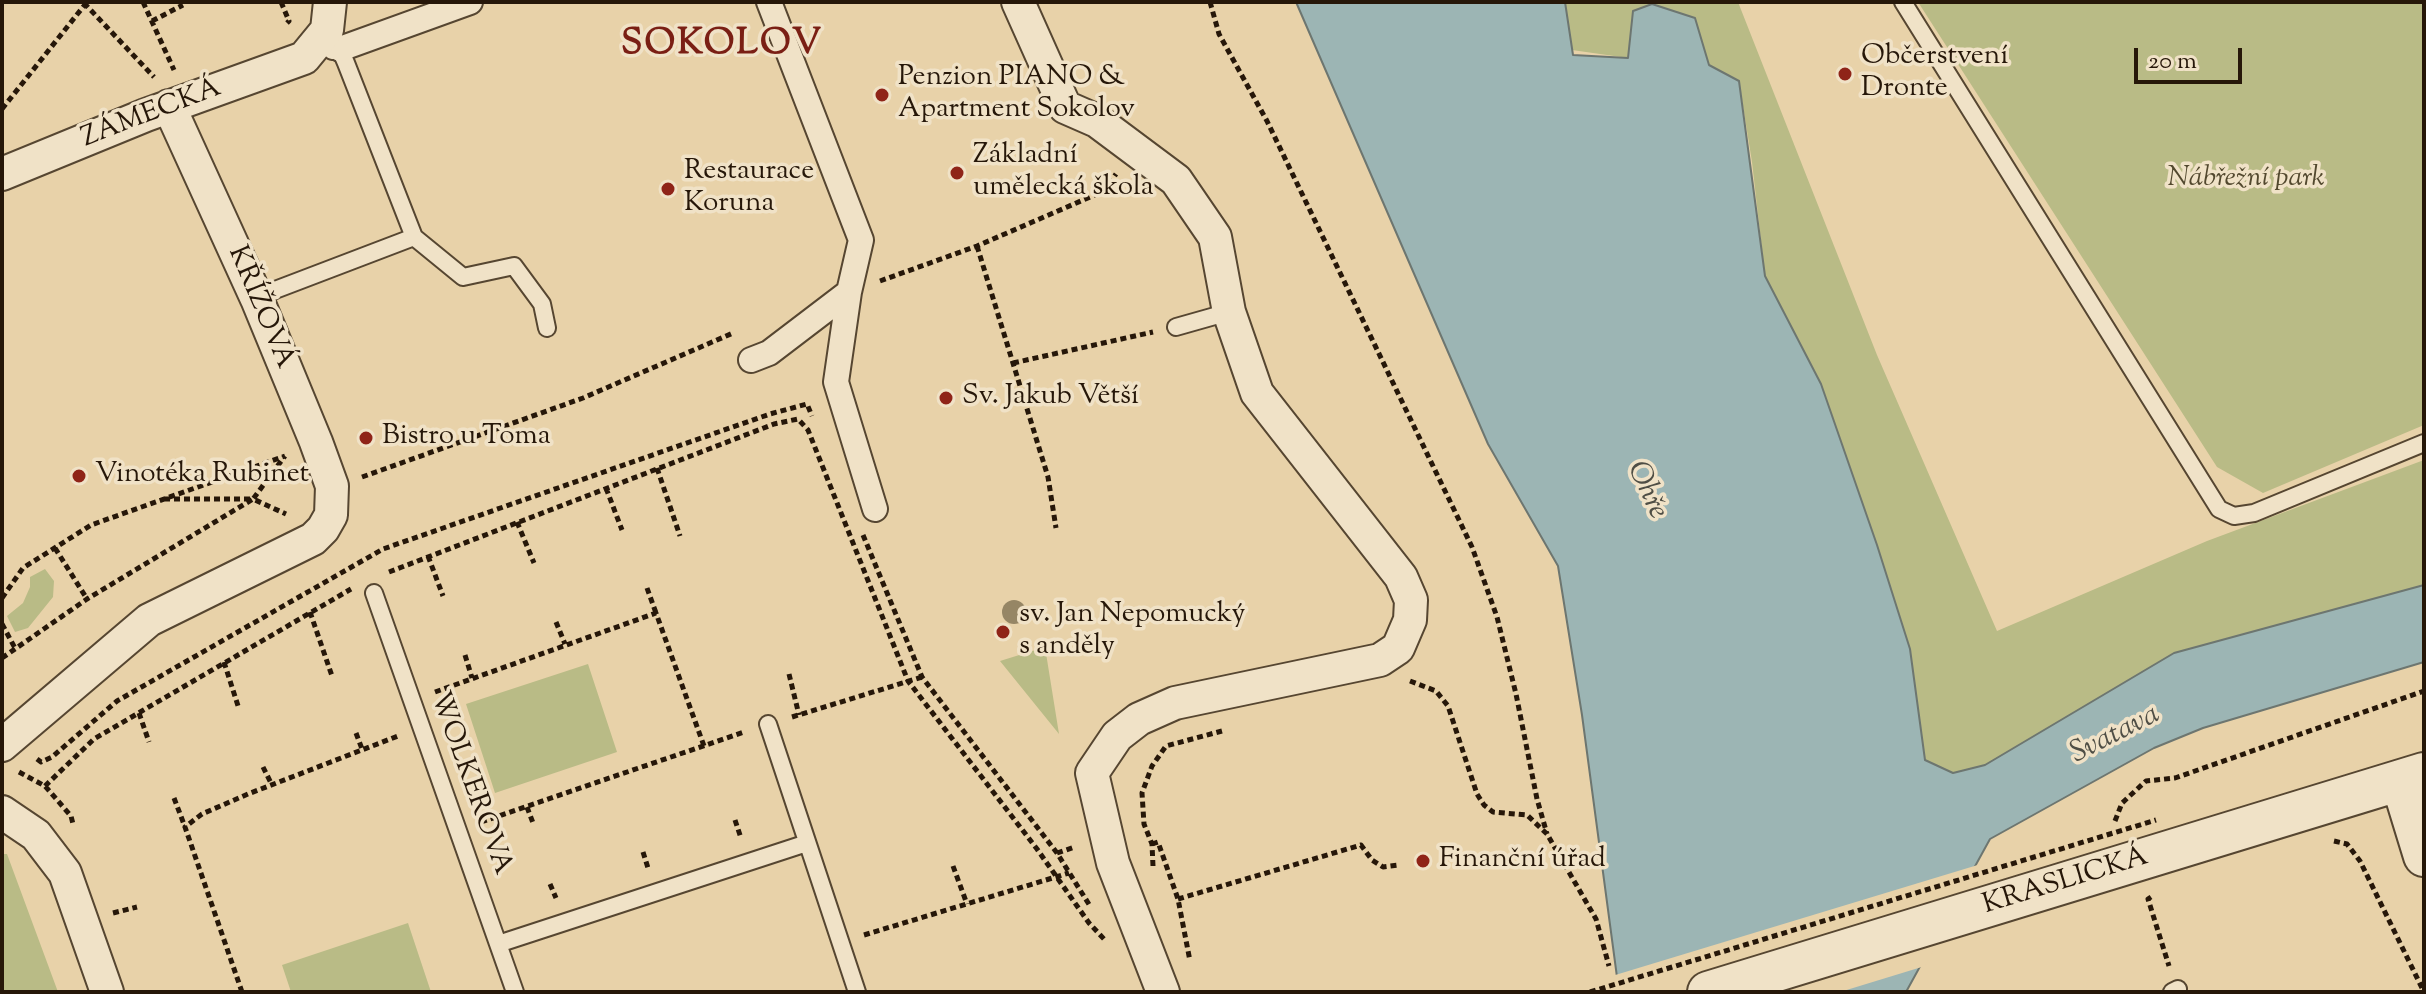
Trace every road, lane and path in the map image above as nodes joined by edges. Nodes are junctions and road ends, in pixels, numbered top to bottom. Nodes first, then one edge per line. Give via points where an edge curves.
1 (143, 2) edge
2 (330, 2) edge
3 (470, 2) edge
4 (769, 2) edge
5 (1018, 2) edge
6 (1210, 2) edge
7 (1903, 2) edge
8 (85, 3) edge
9 (183, 5) dead end
10 (152, 21) junction
11 (340, 49) junction
12 (304, 58) junction
13 (169, 88) junction
14 (2, 109) edge
15 (1135, 150) junction
16 (2, 174) edge
17 (414, 237) junction
18 (977, 246) junction
19 (849, 292) junction
20 (257, 299) junction
21 (1229, 312) junction
22 (1176, 327) joint
23 (547, 328) dead end
24 (760, 357) joint
25 (1013, 363) junction
26 (812, 418) dead end
27 (316, 442) junction
28 (2424, 443) edge
29 (285, 456) junction
30 (657, 468) junction
31 (354, 480) dead end
32 (606, 488) junction
33 (159, 499) junction
34 (253, 499) junction
35 (292, 507) dead end
36 (867, 517) joint
37 (517, 522) junction
38 (1056, 528) dead end
39 (622, 530) dead end
40 (680, 536) dead end
41 (55, 548) junction
42 (428, 556) junction
43 (534, 563) dead end
44 (379, 575) dead end
45 (356, 587) dead end
46 (647, 588) dead end
47 (374, 593) dead end
48 (443, 596) dead end
49 (2, 598) edge
50 (87, 599) junction
51 (310, 612) junction
52 (656, 613) junction
53 (556, 622) dead end
54 (2, 624) edge
55 (565, 644) junction
56 (16, 650) junction
57 (465, 655) dead end
58 (2, 658) edge
59 (224, 662) junction
60 (789, 674) dead end
61 (332, 676) dead end
62 (922, 677) junction
63 (472, 678) junction
64 (908, 681) junction
65 (1397, 685) dead end
66 (2424, 691) edge
67 (412, 701) junction
68 (239, 709) dead end
69 (139, 713) junction
70 (799, 715) junction
71 (768, 724) junction
72 (421, 727) junction
73 (1227, 730) dead end
74 (356, 733) dead end
75 (5, 742) edge
76 (149, 742) dead end
77 (704, 746) junction
78 (362, 749) junction
79 (263, 767) dead end
80 (2412, 777) edge
81 (272, 785) junction
82 (45, 786) dead end
83 (174, 798) dead end
84 (527, 807) junction
85 (2, 812) edge
86 (2115, 821) dead end
87 (533, 823) dead end
88 (185, 827) junction
89 (458, 830) junction
90 (1547, 834) junction
91 (2160, 837) junction
92 (2323, 838) dead end
93 (807, 843) junction
94 (2424, 856) edge
95 (1399, 865) dead end
96 (953, 866) dead end
97 (1069, 873) junction
98 (1057, 877) junction
99 (1178, 899) junction
100 (2148, 899) dead end
101 (967, 904) junction
102 (137, 907) dead end
103 (104, 916) dead end
104 (1096, 916) dead end
105 (1089, 923) dead end
106 (840, 942) junction
107 (498, 944) junction
108 (2164, 953) dead end
109 (1609, 966) dead end
110 (1192, 970) dead end
111 (107, 992) edge
112 (242, 992) edge
113 (515, 992) edge
114 (856, 992) edge
115 (1163, 992) edge
116 (1590, 992) edge
117 (1708, 992) edge
118 (2424, 992) edge

1 - 10 path
2 - 12 street via 327,30
3 - 11 street
4 - 19 street via 861,240
5 - 15 street via 1065,107 1097,121
6 - 90 path via 1219,34 1267,121 1472,547 1497,617
7 - 28 lane via 2219,509 2234,516 2254,513
8 - 13 path
8 - 14 path
9 - 10 path
10 - 13 path
11 - 12 lane
11 - 17 lane
12 - 13 street, ZÁMECKÁ
13 - 16 street, ZÁMECKÁ
13 - 20 street, KŘÍŽOVÁ
15 - 18 path via 1104,191
15 - 21 street via 1176,180 1215,237
17 - 20 lane
17 - 23 lane via 463,277 514,266 542,304
18 - 19 path
18 - 25 path
19 - 24 street
19 - 36 street via 836,382
20 - 27 street, KŘÍŽOVÁ
21 - 22 lane
21 - 115 street via 1257,393 1401,577 1411,600 1410,620 1398,648 1380,660 1175,703 1139,719 1117,736 1092,773 1113,863
22 - 25 path
24 - 31 path via 742,330 583,398
25 - 38 path via 1048,477
26 - 75 path via 807,404 770,414 383,549 117,701 52,757 41,762
27 - 29 path
27 - 75 street, KŘÍŽOVÁ via 332,486 331,515 313,539 149,620
29 - 33 path
29 - 34 path
30 - 32 path
30 - 40 path
30 - 64 path via 798,419 808,430
32 - 37 path
32 - 39 path
33 - 34 path
33 - 41 path via 91,525
34 - 35 path via 285,516
34 - 50 path
36 - 62 path
37 - 42 path
37 - 43 path
41 - 49 path via 23,568
41 - 50 path
42 - 44 path
42 - 48 path
45 - 51 path
46 - 52 path
47 - 67 lane, WOLKEROVA
50 - 56 path
51 - 59 path
51 - 61 path
52 - 55 path
52 - 77 path
53 - 55 path
54 - 56 path
55 - 63 path
56 - 58 path
57 - 63 path
59 - 68 path
59 - 69 path
60 - 70 path
62 - 64 path
62 - 97 path
63 - 67 path
64 - 70 path
64 - 98 path
65 - 90 path via 1412,681 1436,691 1448,706 1484,805 1493,812 1527,815
66 - 86 path via 2175,778 2146,781 2122,803
67 - 72 lane, WOLKEROVA
69 - 76 path
69 - 82 path via 94,739
70 - 71 path
71 - 77 path
71 - 93 lane
72 - 78 path
72 - 89 lane, WOLKEROVA
73 - 99 path via 1166,746 1142,793 1144,824 1152,844 1158,842
74 - 78 path
77 - 84 path
78 - 81 path
79 - 81 path
80 - 91 street, KRASLICKÁ
80 - 94 street
81 - 88 path via 202,814
83 - 88 path
84 - 87 path
84 - 89 path
85 - 111 street via 36,835 65,873
88 - 112 path
89 - 107 lane, WOLKEROVA
90 - 109 path via 1596,919
91 - 116 path, bridge
91 - 117 street, KRASLICKÁ
92 - 118 path via 2347,844 2360,861
93 - 106 lane
93 - 107 lane
95 - 99 path via 1383,867 1361,845
96 - 101 path
97 - 98 path
97 - 104 path
98 - 101 path
98 - 105 path
99 - 110 path
100 - 108 path
101 - 106 path
102 - 103 path
106 - 114 lane
107 - 113 lane, WOLKEROVA

